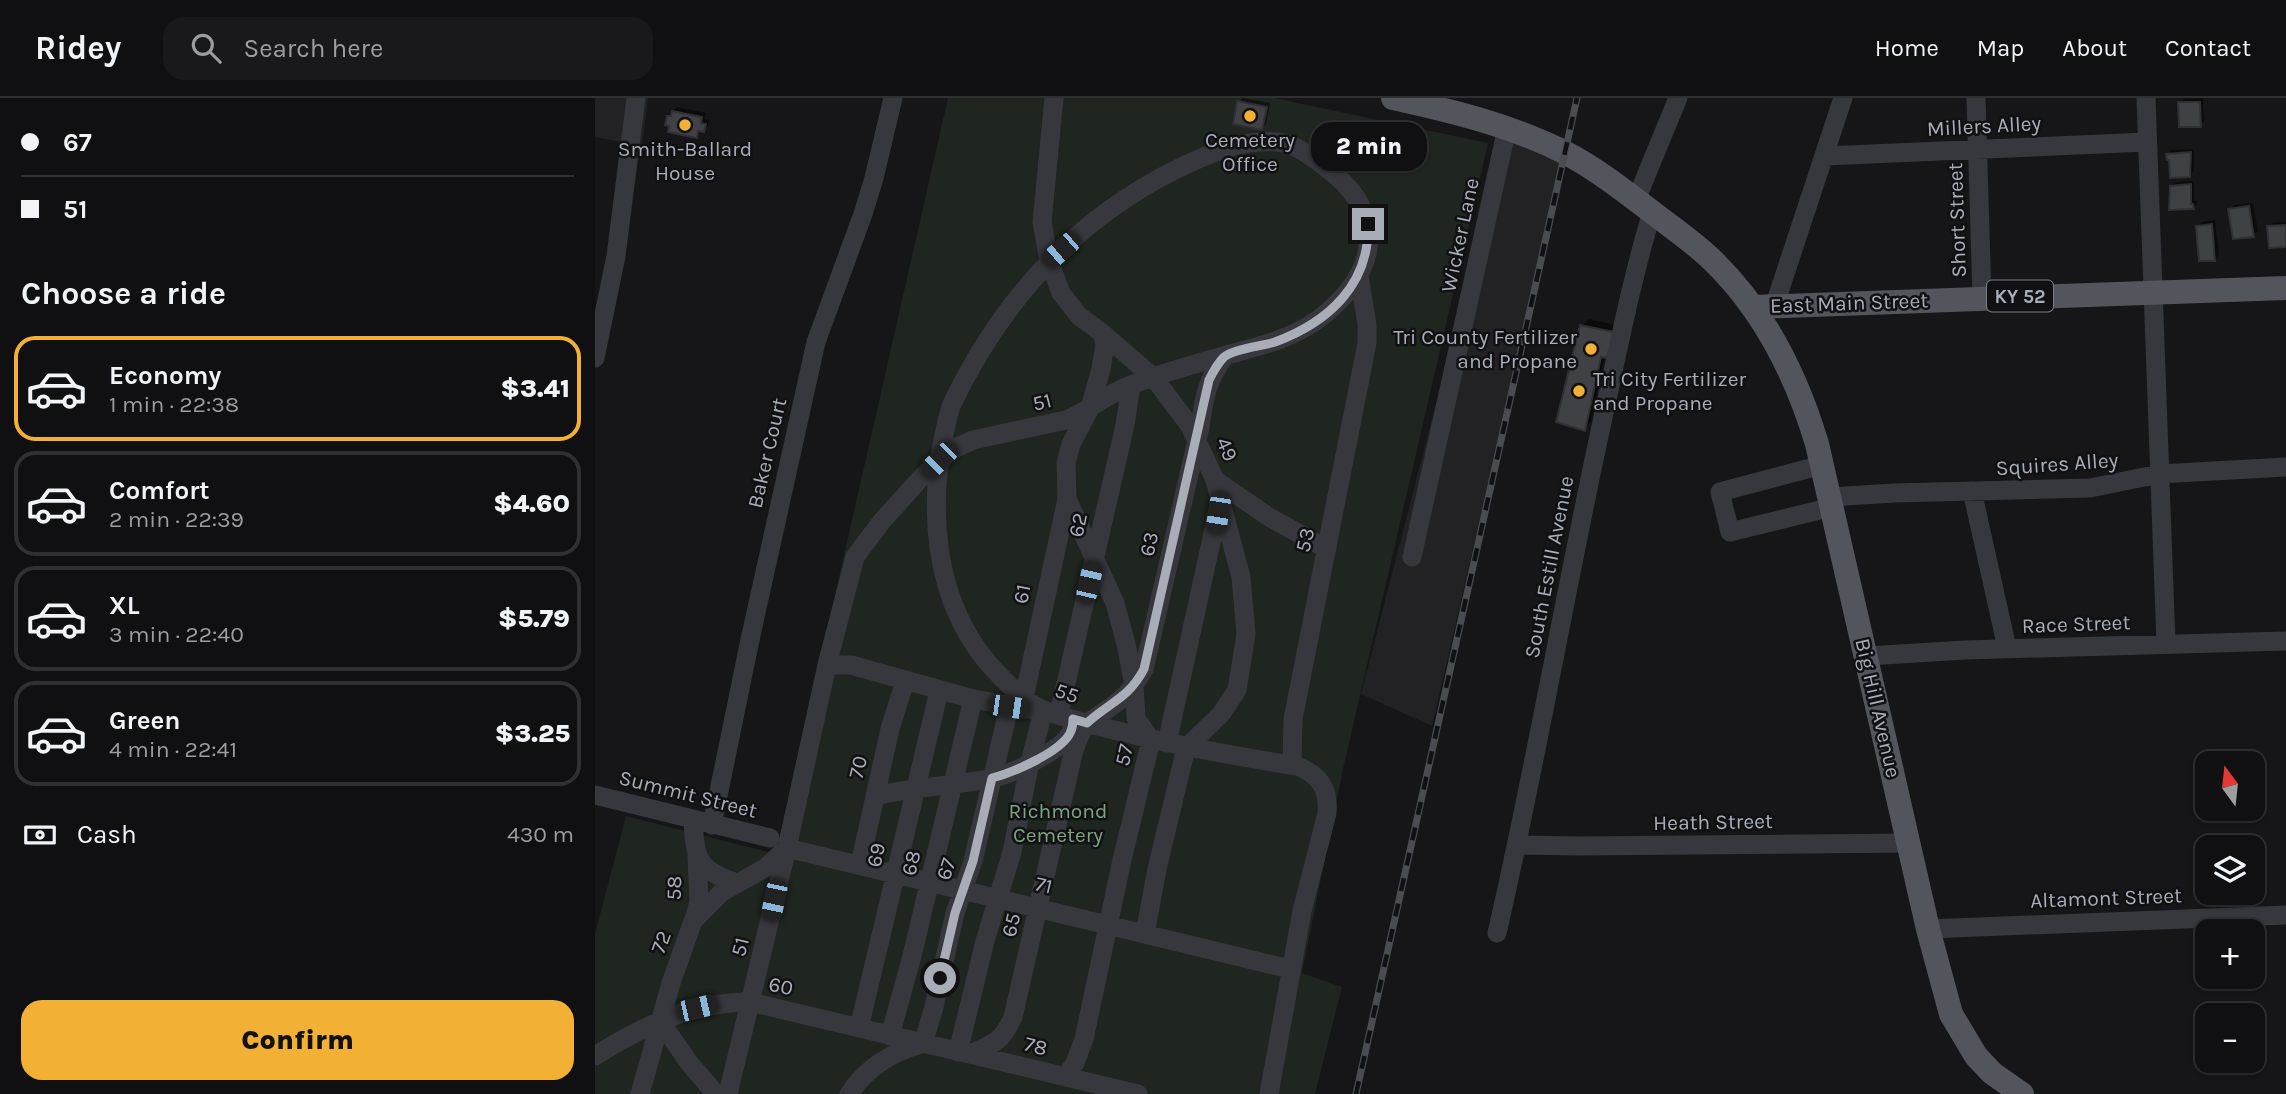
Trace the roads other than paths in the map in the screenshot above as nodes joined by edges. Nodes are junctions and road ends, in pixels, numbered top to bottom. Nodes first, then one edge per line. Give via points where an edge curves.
1 (636, 98) edge
2 (893, 98) edge
3 (1054, 98) edge
4 (1393, 98) edge
5 (1678, 98) edge
6 (1843, 98) edge
7 (1976, 98) edge
8 (2146, 98) edge
9 (1460, 105) edge
10 (1507, 128) junction
11 (2147, 142) junction
12 (1977, 149) junction
13 (1824, 156) junction
14 (1644, 206) junction
15 (1049, 261) junction
16 (1359, 276) junction
17 (2286, 288) edge
18 (2153, 292) junction
19 (1982, 298) junction
20 (1764, 307) junction
21 (1320, 317) junction
22 (1367, 327) junction
23 (1102, 333) junction
24 (1225, 356) junction
25 (595, 358) edge
26 (1154, 378) junction
27 (1131, 385) junction
28 (1090, 408) junction
29 (1197, 438) junction
30 (939, 460) junction
31 (1822, 465) junction
32 (2286, 467) edge
33 (2159, 474) junction
34 (1218, 489) junction
35 (1972, 491) junction
36 (1067, 499) junction
37 (1831, 502) junction
38 (1327, 549) junction
39 (1095, 556) junction
40 (1412, 557) dead end
41 (2286, 641) edge
42 (2166, 644) junction
43 (2007, 648) junction
44 (1867, 656) junction
45 (827, 665) junction
46 (905, 681) junction
47 (1134, 685) junction
48 (939, 691) junction
49 (973, 699) junction
50 (1016, 703) junction
51 (1066, 717) junction
52 (1159, 742) junction
53 (1187, 748) junction
54 (1030, 762) junction
55 (1292, 765) junction
56 (992, 778) junction
57 (952, 784) junction
58 (915, 789) junction
59 (595, 795) edge
60 (875, 796) junction
61 (703, 822) junction
62 (770, 838) dead end
63 (1908, 843) junction
64 (1517, 845) junction
65 (787, 848) junction
66 (697, 855) junction
67 (860, 864) junction
68 (895, 874) junction
69 (930, 881) junction
70 (737, 883) junction
71 (963, 890) junction
72 (999, 897) junction
73 (1038, 907) junction
74 (2286, 915) edge
75 (693, 921) junction
76 (1108, 925) junction
77 (1928, 929) junction
78 (1497, 933) dead end
79 (1145, 934) junction
80 (1290, 969) junction
81 (750, 1002) junction
82 (1013, 1017) junction
83 (660, 1021) junction
84 (859, 1028) junction
85 (890, 1035) junction
86 (1084, 1039) junction
87 (923, 1044) junction
88 (964, 1053) junction
89 (595, 1056) edge
90 (1018, 1065) junction
91 (1065, 1076) junction
92 (1094, 1083) junction
93 (1268, 1090) edge
94 (639, 1094) edge
95 (716, 1094) edge
96 (728, 1094) edge
97 (849, 1094) edge
98 (1138, 1094) edge
99 (2022, 1094) edge

1 - 25 street via 616,256
2 - 61 street, Baker Court via 867,202 816,342 751,635
3 - 15 street, 49 via 1042,202
4 - 9 main road, East Main Street
5 - 14 street, South Estill Avenue
6 - 13 street
7 - 12 street, Short Street
8 - 11 street
9 - 10 main road, East Main Street
10 - 14 main road, East Main Street via 1565,153
10 - 40 street, Wicker Lane
11 - 12 street, Millers Alley
11 - 18 street
12 - 13 street, Millers Alley
12 - 19 street, Short Street
13 - 20 street
14 - 20 main road, East Main Street
14 - 64 street, South Estill Avenue
15 - 16 street, 51 via 1102,214 1153,181 1228,148 1280,142 1307,153 1356,195 1365,213 1368,238
15 - 23 street, 49 via 1061,293 1079,316
15 - 30 street, 55 via 995,327 968,373 951,406
16 - 21 street, 51 via 1349,292
16 - 22 street, 53
17 - 18 main road, East Main Street / KY 52
18 - 19 main road, East Main Street / KY 52
18 - 33 street
19 - 20 main road, East Main Street / KY 52
20 - 31 main road, Big Hill Avenue via 1804,402
21 - 22 street via 1341,313
21 - 24 street, 51 via 1288,337
22 - 38 street, 53
23 - 26 street, 49
23 - 28 street, 57 via 1104,354
24 - 26 street, 51
24 - 29 street, 63 via 1209,380
26 - 27 street, 51
26 - 29 street, 49
27 - 28 street, 51
27 - 39 street, 62
28 - 30 street, 51 via 1066,420 973,440
28 - 36 street, 57 via 1066,463
29 - 34 street, 49
29 - 47 street, 63 via 1148,655
30 - 45 street, 51 via 855,556
30 - 50 street, 55 via 937,544 953,601 971,640
31 - 37 main road, Big Hill Avenue
31 - 37 street, Squires Alley via 1720,492 1730,531
32 - 33 street, Squires Alley
33 - 35 street, Squires Alley via 2091,488
33 - 42 street
34 - 38 street
34 - 52 street via 1216,528
34 - 53 street, 49 via 1241,577 1246,634 1243,663 1229,704
35 - 37 street, Squires Alley via 1894,493
35 - 43 street
36 - 39 street, 57
36 - 50 street, 61
37 - 44 main road, Big Hill Avenue
38 - 55 street, 53 via 1293,719
39 - 47 street, 57 via 1115,603
39 - 51 street, 62
41 - 42 street, Race Street
42 - 43 street, Race Street
43 - 44 street, Race Street
44 - 63 main road, Big Hill Avenue
45 - 46 street, 55 via 851,665
45 - 65 street, 51
46 - 48 street, 55
46 - 60 street, 70
47 - 51 street, 63 via 1097,714
47 - 52 street, 57 via 1136,718
48 - 49 street, 55
48 - 58 street, 69
49 - 50 street, 55
49 - 57 street, 68
50 - 51 street, 55
50 - 56 street, 67
51 - 52 street, 55
51 - 54 street
51 - 54 street, 63 via 1071,733
51 - 73 street, 65 via 1081,731
52 - 53 street, 55
52 - 76 street, 57
53 - 55 street, 55
53 - 79 street, 49
54 - 56 street, 63
54 - 72 street
55 - 80 street, 55 via 1318,777 1328,800
56 - 57 street, 63
56 - 71 street, 67
57 - 58 street, 63
57 - 69 street, 68
58 - 60 street, 63
58 - 68 street, 69
59 - 61 street, Summit Street
60 - 67 street, 70
61 - 62 street, Summit Street
61 - 66 street, 58
63 - 64 street, Heath Street
63 - 77 main road, Big Hill Avenue
64 - 78 street, South Estill Avenue
65 - 67 street, 71
65 - 70 street, 72 via 765,868
65 - 81 street, 51
66 - 70 street, 58 via 707,870
66 - 75 street, 58 via 699,902
67 - 68 street, 71
68 - 69 street, 71
68 - 84 street, 69
69 - 71 street, 71
69 - 85 street, 68
70 - 75 street, 72
71 - 72 street, 71
71 - 87 street, 67
72 - 73 street, 71
72 - 88 street via 985,941
73 - 76 street, 71
73 - 82 street, 65
74 - 77 street, Altamont Street
75 - 83 street, 72
76 - 79 street, 71
76 - 86 street, 57
77 - 99 main road, Big Hill Avenue via 1951,1014 1976,1056
79 - 80 street, 71
80 - 93 street, 55
81 - 83 street, 60 via 714,1004
81 - 84 street, 60
81 - 96 street, 51
82 - 88 street, 65 via 995,1043
82 - 90 street, 65 via 1012,1049
83 - 89 street, 60
83 - 94 street, 72
83 - 95 street
84 - 85 street, 60
85 - 87 street, 60
86 - 91 street, 57
86 - 92 street, 57 via 1083,1065
87 - 88 street, 78
87 - 97 street via 886,1058
88 - 90 street, 78
90 - 91 street, 78
91 - 92 street, 78
92 - 98 street, 78

